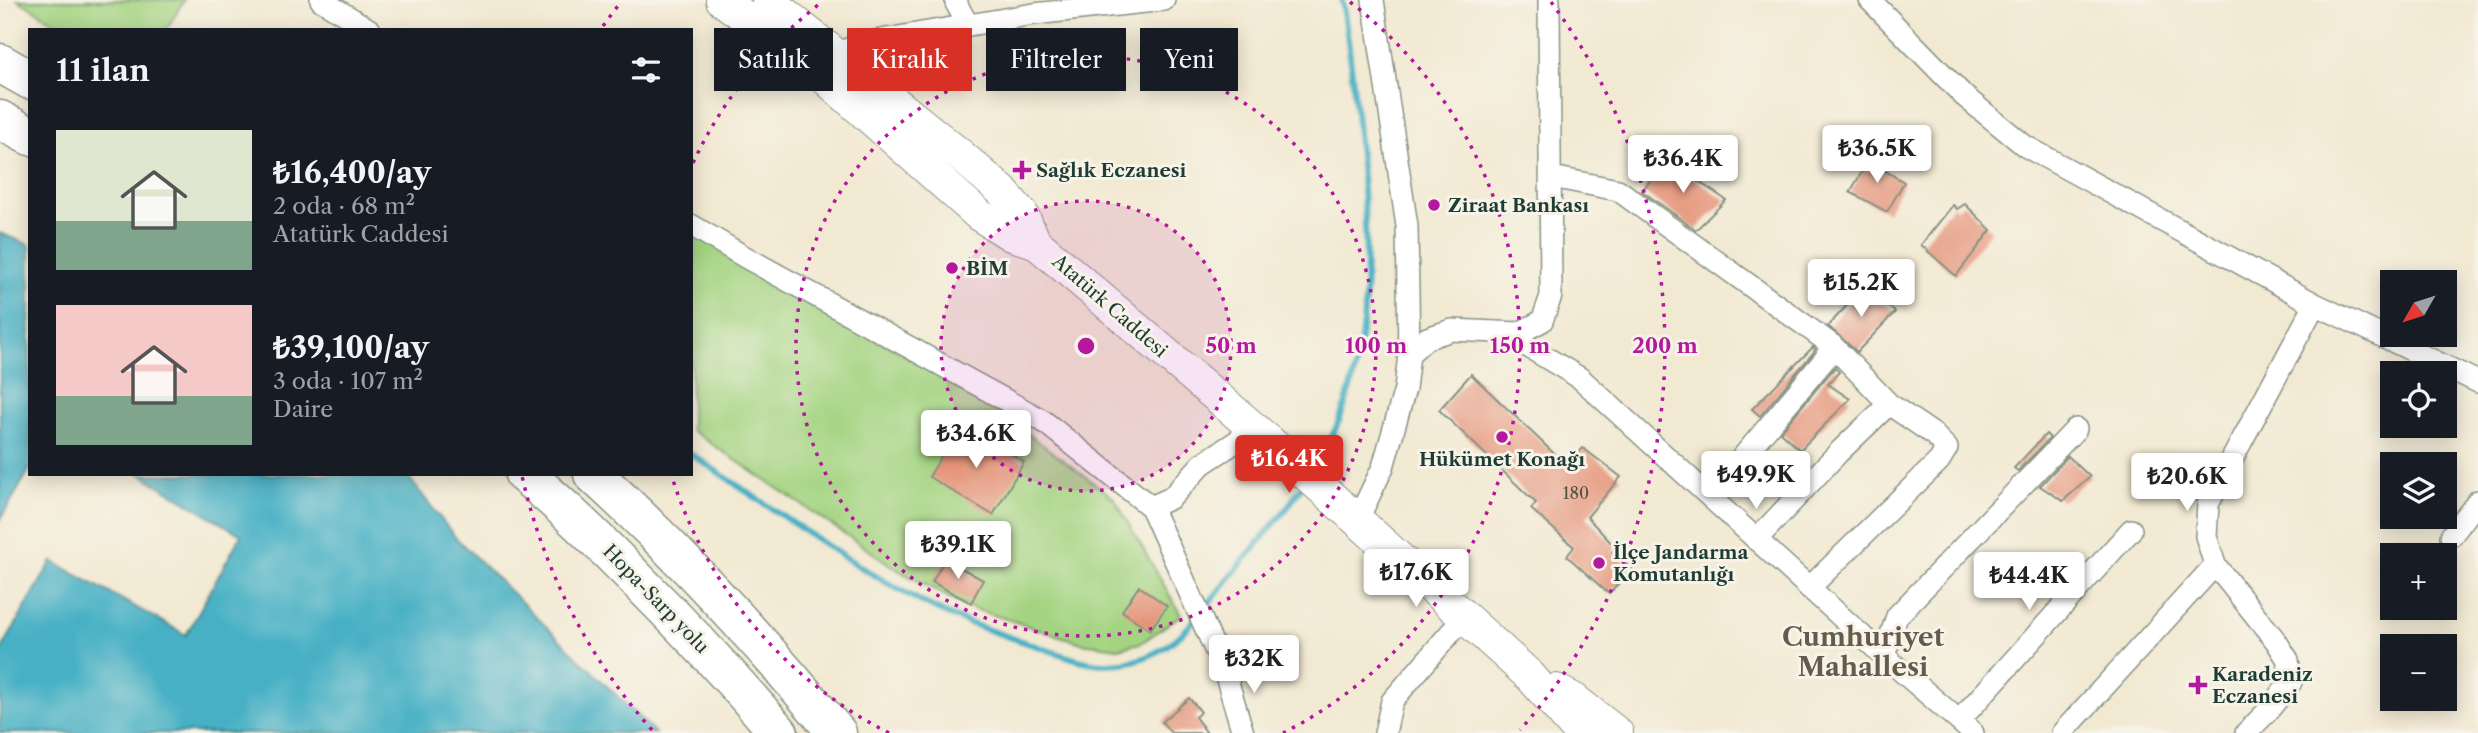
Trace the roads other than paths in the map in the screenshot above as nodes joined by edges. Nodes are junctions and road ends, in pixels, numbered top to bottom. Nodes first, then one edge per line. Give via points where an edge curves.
1 (321, 0) edge
2 (722, 0) edge
3 (768, 0) edge
4 (957, 0) edge
5 (1164, 0) edge
6 (1373, 0) edge
7 (1549, 0) edge
8 (1870, 0) edge
9 (968, 25) junction
10 (367, 28) edge
11 (951, 28) edge
12 (847, 50) edge
13 (0, 63) edge
14 (847, 63) joint
15 (28, 79) edge
16 (881, 91) edge
17 (0, 120) edge
18 (28, 135) edge
19 (1552, 177) junction
20 (693, 226) edge
21 (1035, 242) junction
22 (2315, 304) junction
23 (1507, 334) junction
24 (1832, 345) junction
25 (1409, 354) junction
26 (2478, 382) edge
27 (1889, 404) junction
28 (2076, 429) dead end
29 (1265, 439) junction
30 (526, 476) edge
31 (595, 476) edge
32 (1710, 496) junction
33 (2478, 501) edge
34 (1151, 508) junction
35 (1347, 512) junction
36 (2131, 530) dead end
37 (2451, 536) dead end
38 (1756, 540) junction
39 (2215, 565) junction
40 (1809, 588) junction
41 (1464, 617) junction
42 (1884, 656) junction
43 (1530, 676) junction
44 (1966, 727) edge
45 (779, 733) edge
46 (837, 733) edge
47 (1243, 733) edge
48 (1385, 733) edge
49 (1580, 733) edge
50 (1617, 733) edge
51 (2062, 733) edge
52 (2246, 733) edge

1 - 10 street
2 - 21 main road, Atatürk Caddesi via 823,76 979,215 1011,235
3 - 14 main road, Atatürk Caddesi
4 - 9 street
5 - 9 street
6 - 25 street via 1407,226
7 - 19 street
8 - 22 street via 1964,96 2025,146
9 - 11 street
12 - 14 street
13 - 15 highway
16 - 21 main road, Atatürk Caddesi via 1002,191 1022,214
17 - 18 highway
19 - 23 street via 1551,296 1542,321
19 - 24 street via 1618,190
20 - 34 street via 1042,420
21 - 29 main road, Atatürk Caddesi
22 - 26 street
22 - 39 street via 2208,504 2206,536
23 - 25 street via 1452,330 1427,338
23 - 32 street via 1580,378
24 - 27 street
24 - 32 street
25 - 35 street via 1405,388 1383,467
27 - 38 street
27 - 40 street via 1947,449
28 - 42 street via 1897,616
29 - 34 street via 1202,464 1171,498
29 - 35 main road, Atatürk Caddesi
30 - 45 highway, Hopa-Sarp yolu via 646,588
31 - 46 highway via 744,625
32 - 38 street
33 - 37 street
34 - 47 street via 1224,668
35 - 41 main road, Atatürk Caddesi
36 - 44 street
38 - 40 street
39 - 51 street
39 - 52 street via 2288,660 2291,682
40 - 42 street
41 - 43 main road, Atatürk Caddesi
41 - 48 street via 1392,701
42 - 44 street
43 - 49 main road, Atatürk Caddesi
43 - 50 main road, Atatürk Caddesi via 1575,701

